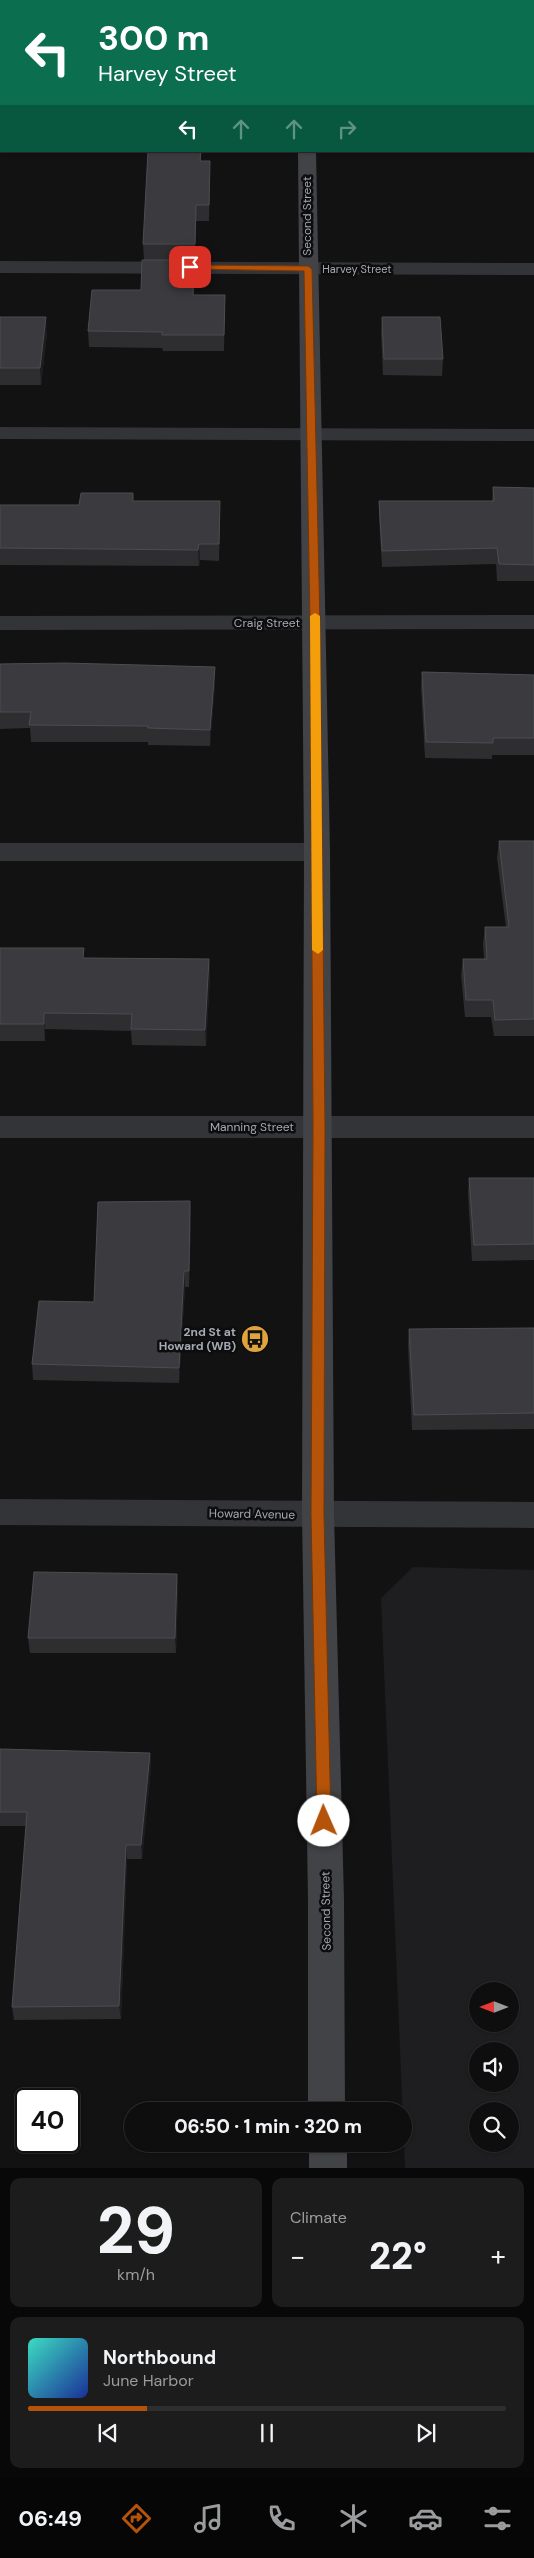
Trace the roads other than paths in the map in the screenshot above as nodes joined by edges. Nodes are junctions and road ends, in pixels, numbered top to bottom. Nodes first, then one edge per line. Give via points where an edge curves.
1 (307, 152) edge
2 (0, 267) edge
3 (308, 269) junction
4 (534, 269) edge
5 (0, 433) edge
6 (312, 434) junction
7 (534, 435) edge
8 (534, 622) edge
9 (0, 623) edge
10 (315, 623) junction
11 (0, 852) edge
12 (317, 852) junction
13 (0, 1127) edge
14 (319, 1127) junction
15 (534, 1127) edge
16 (0, 1512) edge
17 (318, 1514) junction
18 (534, 1515) edge
19 (328, 2102) edge
20 (328, 2152) edge
21 (328, 2168) edge

1 - 3 street, Second Street
2 - 3 street, Harvey Street
3 - 4 street, Harvey Street
3 - 6 street, Second Street
5 - 6 street
6 - 7 street
6 - 10 street, Second Street
8 - 10 street, Craig Street
9 - 10 street, Craig Street
10 - 12 street, Second Street
11 - 12 street
12 - 14 street, Second Street
13 - 14 street, Manning Street
14 - 15 street, Manning Street
14 - 17 street, Second Street
16 - 17 street, Howard Avenue
17 - 18 street, Howard Avenue
17 - 19 street, Second Street
20 - 21 street

